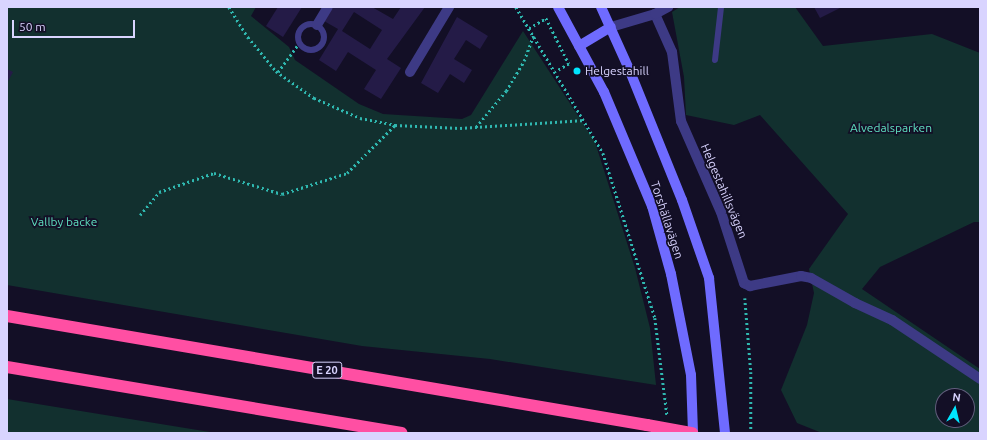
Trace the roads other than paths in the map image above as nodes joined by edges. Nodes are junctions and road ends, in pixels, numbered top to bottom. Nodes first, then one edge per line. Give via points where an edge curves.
1 (328, 7) edge
2 (449, 7) edge
3 (558, 7) edge
4 (601, 7) edge
5 (668, 7) edge
6 (721, 7) edge
7 (655, 14) junction
8 (317, 25) junction
9 (611, 27) junction
10 (579, 46) junction
11 (716, 60) dead end
12 (410, 72) dead end
13 (7, 316) edge
14 (7, 367) edge
15 (980, 379) edge
16 (402, 433) edge
17 (692, 433) edge
18 (725, 433) edge

1 - 8 street
2 - 12 street
3 - 10 main road, Torshällavägen
4 - 9 main road, Torshällavägen
5 - 7 street
6 - 11 lane
7 - 9 street
7 - 15 street, Helgestahillsvägen via 672,52 681,121 721,212 744,283 750,286 801,276 811,278 892,320
8 - 8 lane via 324,32 323,42 316,49 306,50 299,43 298,32 306,24
9 - 10 main road
9 - 18 main road, Torshällavägen via 682,200 709,278
10 - 17 main road, Torshällavägen via 604,92 652,206 671,274 691,376
13 - 17 highway, E 20, bridge
14 - 16 highway

